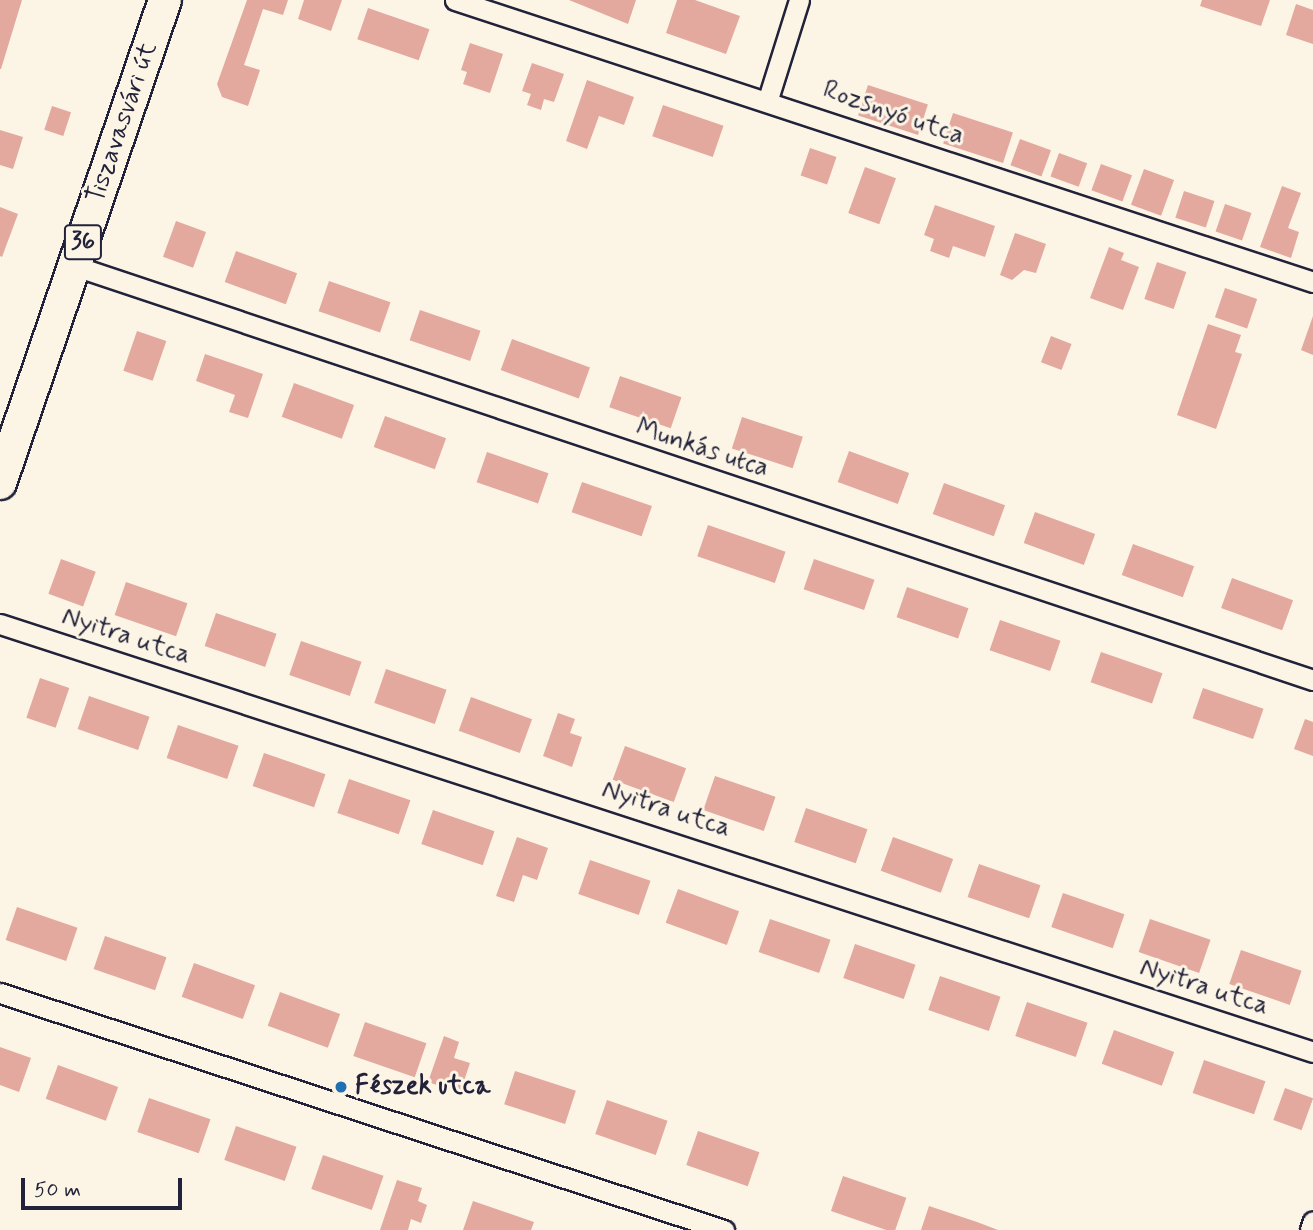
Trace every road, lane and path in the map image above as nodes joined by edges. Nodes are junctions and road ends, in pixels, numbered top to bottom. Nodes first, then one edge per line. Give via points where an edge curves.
1 (165, 0) edge
2 (455, 0) edge
3 (799, 0) edge
4 (768, 99) junction
5 (75, 266) junction
6 (1313, 282) edge
7 (0, 483) edge
8 (0, 624) edge
9 (1313, 681) edge
10 (0, 993) edge
11 (1313, 1052) edge
12 (1313, 1221) edge
13 (724, 1230) edge
14 (1310, 1230) edge

1 - 5 main road, Tiszavasvári út / 36
2 - 4 street, Rozsnyó utca
3 - 4 street
4 - 6 street, Rozsnyó utca
5 - 7 main road, Tiszavasvári út / 36
5 - 9 street, Munkás utca
8 - 11 street, Nyitra utca
10 - 13 street
12 - 14 street

